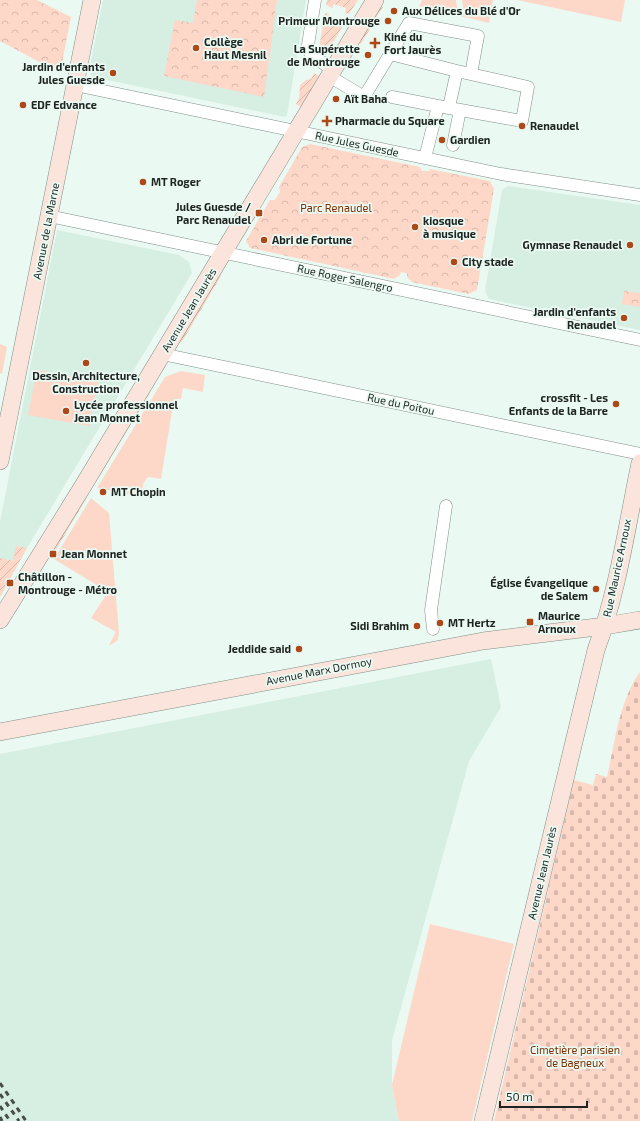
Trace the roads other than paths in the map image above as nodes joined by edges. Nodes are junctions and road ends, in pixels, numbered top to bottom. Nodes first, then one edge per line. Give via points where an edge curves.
1 (92, 0) edge
2 (315, 0) edge
3 (375, 0) edge
4 (390, 54) junction
5 (456, 71) junction
6 (331, 73) junction
7 (471, 74) junction
8 (75, 84) junction
9 (392, 96) dead end
10 (449, 108) junction
11 (296, 131) junction
12 (453, 145) dead end
13 (426, 158) junction
14 (640, 195) edge
15 (49, 216) junction
16 (223, 253) junction
17 (640, 340) edge
18 (162, 354) junction
19 (640, 454) edge
20 (0, 461) edge
21 (640, 463) edge
22 (446, 506) dead end
23 (0, 619) edge
24 (640, 620) edge
25 (604, 626) junction
26 (433, 628) dead end
27 (0, 732) edge
28 (483, 1121) edge

1 - 8 main road, Avenue de la Marne
2 - 6 street via 308,45 310,53
3 - 6 main road, Avenue Jean Jaurès
4 - 5 street
4 - 6 street via 364,97
4 - 7 street via 409,23 478,36
5 - 7 street
5 - 10 street
6 - 11 main road, Avenue Jean Jaurès
7 - 10 street via 528,87 522,121
8 - 11 street, Rue Jules Guesde
8 - 15 main road, Avenue de la Marne
9 - 10 street
10 - 12 street
10 - 13 street
11 - 13 street, Rue Jules Guesde
11 - 16 main road, Avenue Jean Jaurès
13 - 14 street, Rue Jules Guesde via 501,174
15 - 16 street, Rue Roger Salengro
15 - 20 main road, Avenue de la Marne
16 - 17 street, Rue Roger Salengro
16 - 18 main road, Avenue Jean Jaurès
18 - 19 street, Rue du Poitou
18 - 23 main road, Avenue Jean Jaurès
21 - 25 main road, Rue Maurice Arnoux
22 - 26 street via 431,610
24 - 25 main road, Avenue Marx Dormoy
25 - 27 main road, Avenue Marx Dormoy via 483,640
25 - 28 main road, Avenue Jean Jaurès via 594,658

